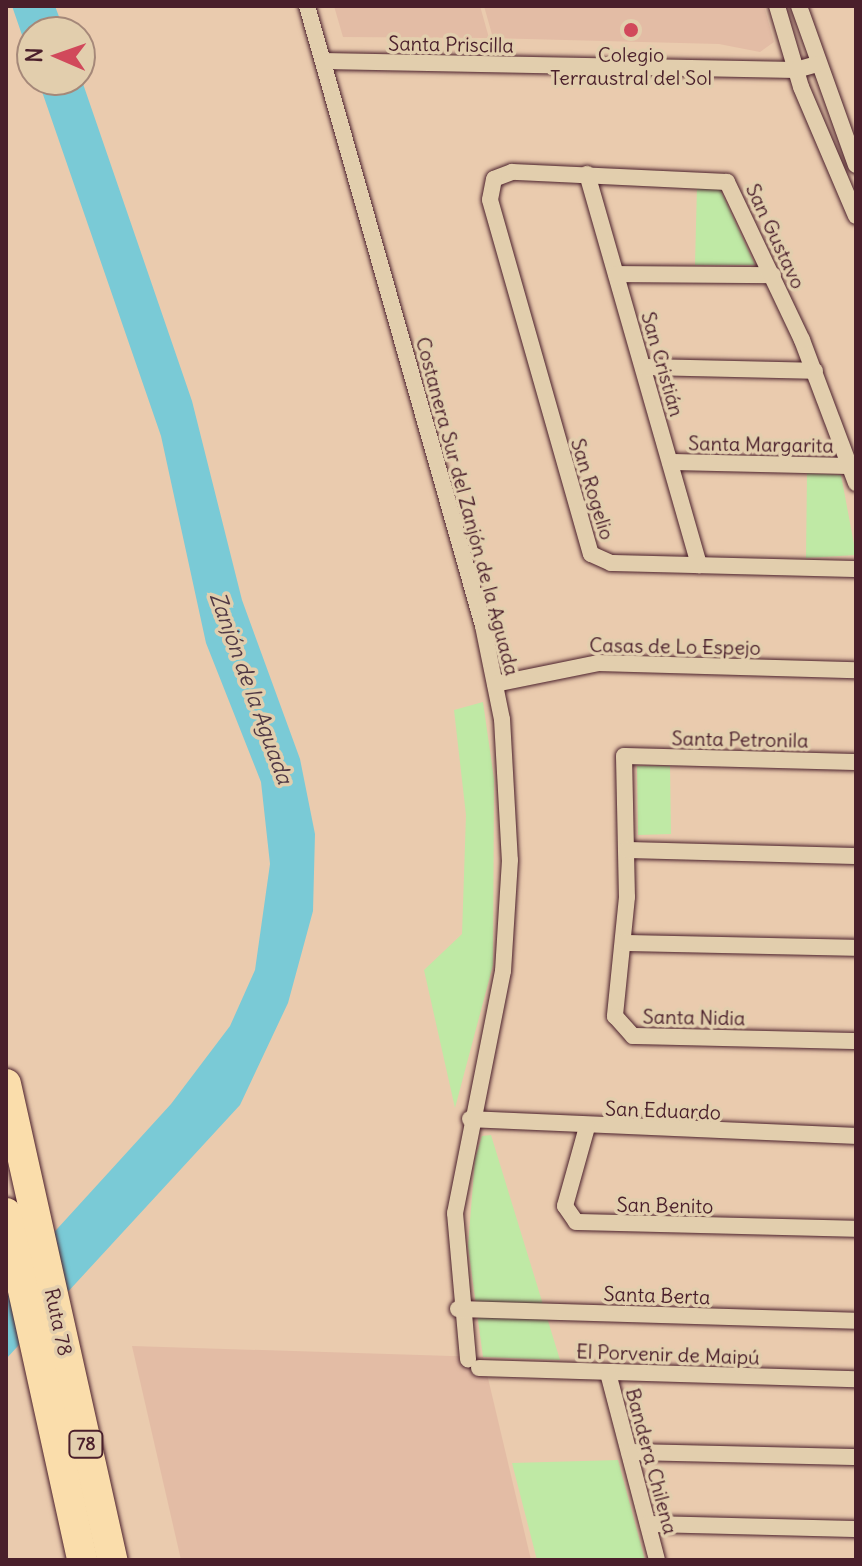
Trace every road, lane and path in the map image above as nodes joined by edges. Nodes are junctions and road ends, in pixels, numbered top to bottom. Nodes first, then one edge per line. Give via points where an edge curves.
1 (307, 6) edge
2 (777, 6) edge
3 (799, 6) edge
4 (323, 61) junction
5 (817, 64) junction
6 (796, 70) junction
7 (856, 165) edge
8 (587, 174) junction
9 (494, 179) joint
10 (856, 216) edge
11 (616, 274) junction
12 (773, 275) junction
13 (643, 367) junction
14 (815, 371) junction
15 (670, 462) junction
16 (851, 466) junction
17 (856, 483) edge
18 (699, 565) junction
19 (856, 569) edge
20 (856, 670) edge
21 (495, 684) junction
22 (624, 756) joint
23 (856, 762) edge
24 (627, 850) junction
25 (856, 856) edge
26 (623, 943) junction
27 (856, 948) edge
28 (856, 1041) edge
29 (6, 1084) edge
30 (470, 1119) junction
31 (587, 1127) junction
32 (856, 1136) edge
33 (17, 1219) edge
34 (856, 1229) edge
35 (458, 1309) junction
36 (856, 1321) edge
37 (473, 1364) joint
38 (608, 1373) junction
39 (856, 1379) edge
40 (629, 1452) junction
41 (856, 1457) edge
42 (648, 1524) junction
43 (856, 1529) edge
44 (82, 1560) edge
45 (112, 1560) edge
46 (657, 1560) edge

1 - 4 street, Costanera Sur del Zanjón de la Aguada
2 - 6 street
3 - 5 street
4 - 6 street, Santa Priscilla
4 - 21 street, Costanera Sur del Zanjón de la Aguada
5 - 6 street, Santa Priscilla
5 - 7 street
6 - 10 street
8 - 9 street, San Gustavo via 507,172
8 - 11 street, San Cristián
8 - 12 street, San Gustavo via 725,180
9 - 18 street, San Rogelio via 490,200 588,548 605,562
11 - 12 street
11 - 13 street, San Cristián
12 - 14 street, San Gustavo
13 - 14 street
13 - 15 street, San Cristián
14 - 16 street, San Gustavo
15 - 16 street, Santa Margarita
15 - 18 street, San Cristián
16 - 17 street, San Gustavo
18 - 19 street, San Rogelio
20 - 21 street, Casas de Lo Espejo via 598,663
21 - 30 street, Costanera Sur del Zanjón de la Aguada via 509,898 494,1027
22 - 23 street, Santa Petronila
22 - 24 street, Santa Nidia
24 - 25 street
24 - 26 street, Santa Nidia
26 - 27 street
26 - 28 street, Santa Nidia via 615,1016 628,1034
29 - 33 highway, Ruta 78 / 78
30 - 31 street, San Eduardo
30 - 35 street, Costanera Sur del Zanjón de la Aguada via 455,1213
31 - 32 street, San Eduardo
31 - 34 street, San Benito via 565,1206 576,1222
33 - 44 highway, Ruta 78 / 78 via 36,1350
33 - 45 highway, Ruta 78 / 78 via 61,1329
35 - 36 street, Santa Berta
35 - 37 street, Costanera Sur del Zanjón de la Aguada
37 - 38 street, El Porvenir de Maipú
38 - 39 street, El Porvenir de Maipú
38 - 40 street, Bandera Chilena
40 - 41 street
40 - 42 street, Bandera Chilena
42 - 43 street
42 - 46 street, Bandera Chilena

